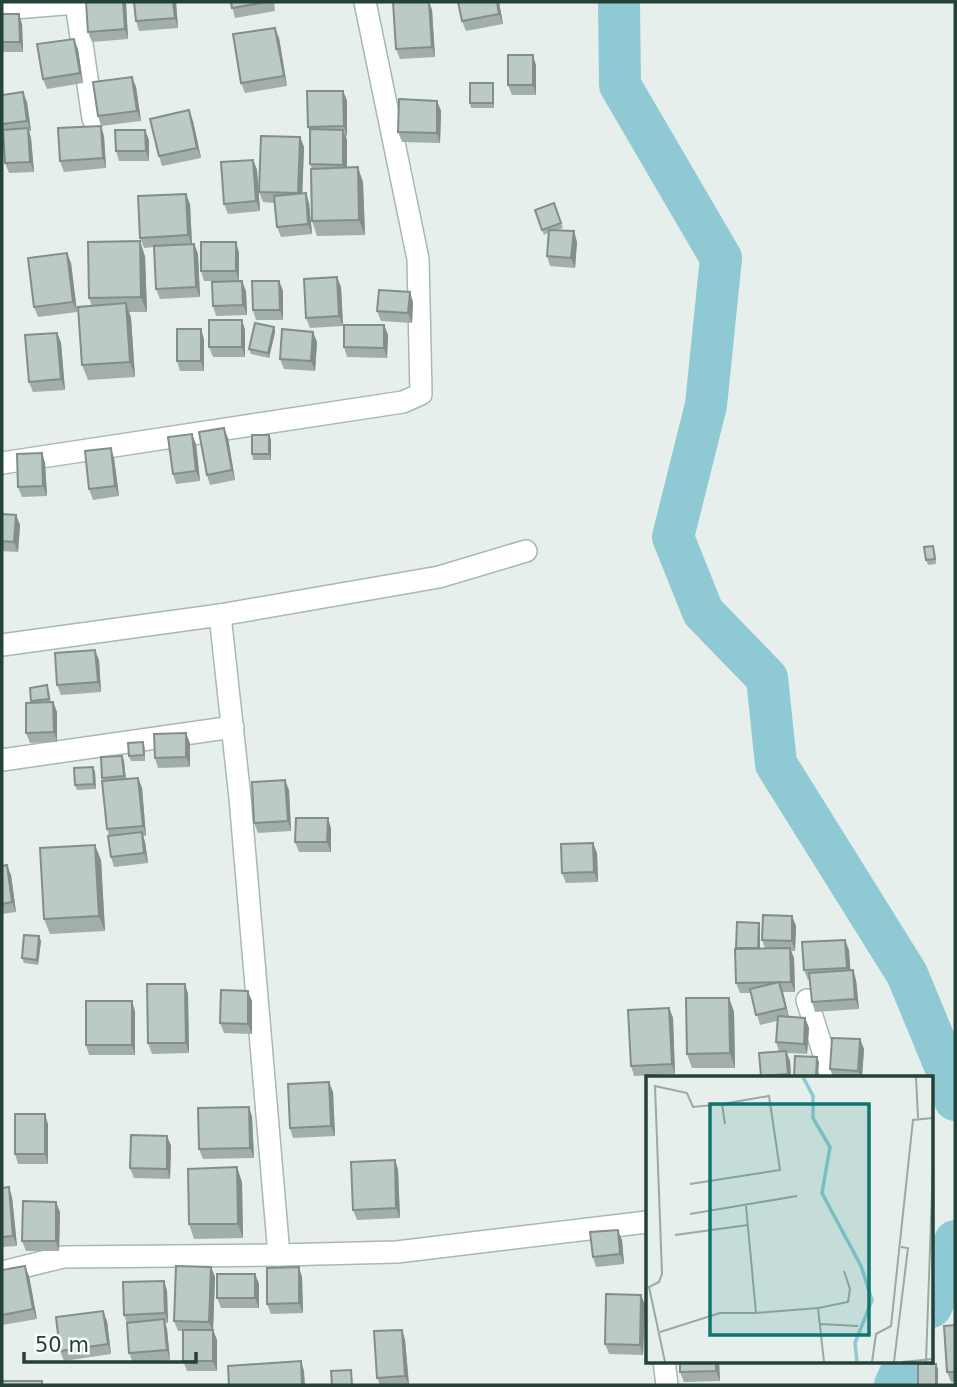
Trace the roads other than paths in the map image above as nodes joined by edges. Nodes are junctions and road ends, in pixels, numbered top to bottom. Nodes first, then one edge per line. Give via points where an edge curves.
1 (79, 2) edge
2 (365, 2) edge
3 (2, 9) edge
4 (93, 119) dead end
5 (2, 463) edge
6 (526, 551) dead end
7 (220, 615) junction
8 (2, 645) edge
9 (233, 727) junction
10 (2, 760) edge
11 (807, 1000) dead end
12 (831, 1076) edge
13 (646, 1222) edge
14 (279, 1255) junction
15 (2, 1272) edge
16 (664, 1362) edge
17 (667, 1385) edge

1 - 3 street
1 - 4 street
2 - 5 street via 418,259 421,394 403,402
6 - 7 street via 439,578
7 - 8 street
7 - 9 street
9 - 10 street
9 - 14 street
11 - 12 street
13 - 14 street via 397,1252
14 - 15 street via 63,1257
16 - 17 street

